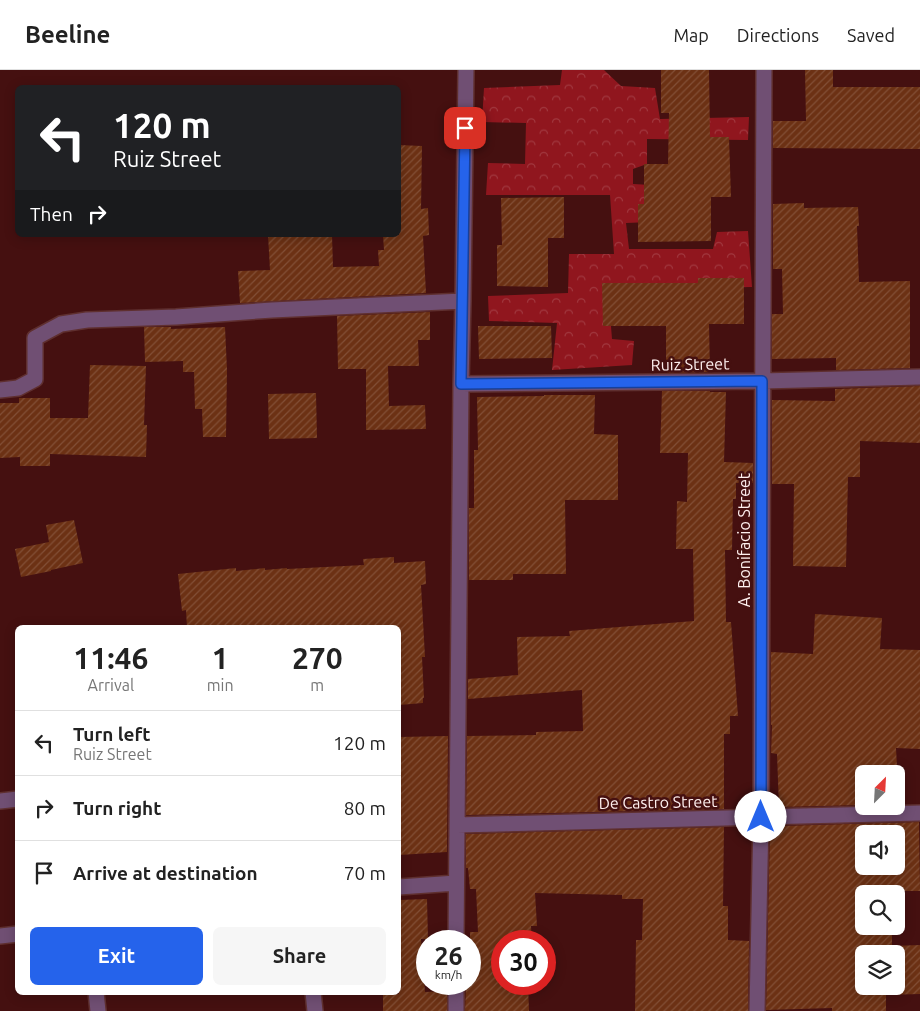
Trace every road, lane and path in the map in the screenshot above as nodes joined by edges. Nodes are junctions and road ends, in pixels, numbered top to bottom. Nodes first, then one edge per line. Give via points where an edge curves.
1 (466, 70) edge
2 (764, 70) edge
3 (463, 301) junction
4 (920, 377) edge
5 (762, 381) junction
6 (461, 384) junction
7 (0, 390) edge
8 (15, 799) edge
9 (0, 801) edge
10 (920, 813) edge
11 (761, 817) junction
12 (457, 825) junction
13 (456, 883) junction
14 (401, 887) edge
15 (456, 930) edge
16 (15, 934) edge
17 (0, 936) edge
18 (96, 995) edge
19 (313, 995) edge
20 (456, 995) edge
21 (98, 1011) edge
22 (316, 1011) edge
23 (456, 1011) edge
24 (757, 1011) edge

1 - 3 street
2 - 5 street, A. Bonifacio Street
3 - 6 street
3 - 7 street via 87,320 61,324 35,338 36,379 18,388
4 - 5 street, Ruiz Street
5 - 6 street, Ruiz Street
5 - 11 street, A. Bonifacio Street
6 - 12 street
8 - 9 street
10 - 11 street, De Castro Street
11 - 12 street, De Castro Street
11 - 24 street, A. Bonifacio Street
12 - 13 street
13 - 14 street
13 - 15 street
16 - 17 street
18 - 21 street
19 - 22 street
20 - 23 street

